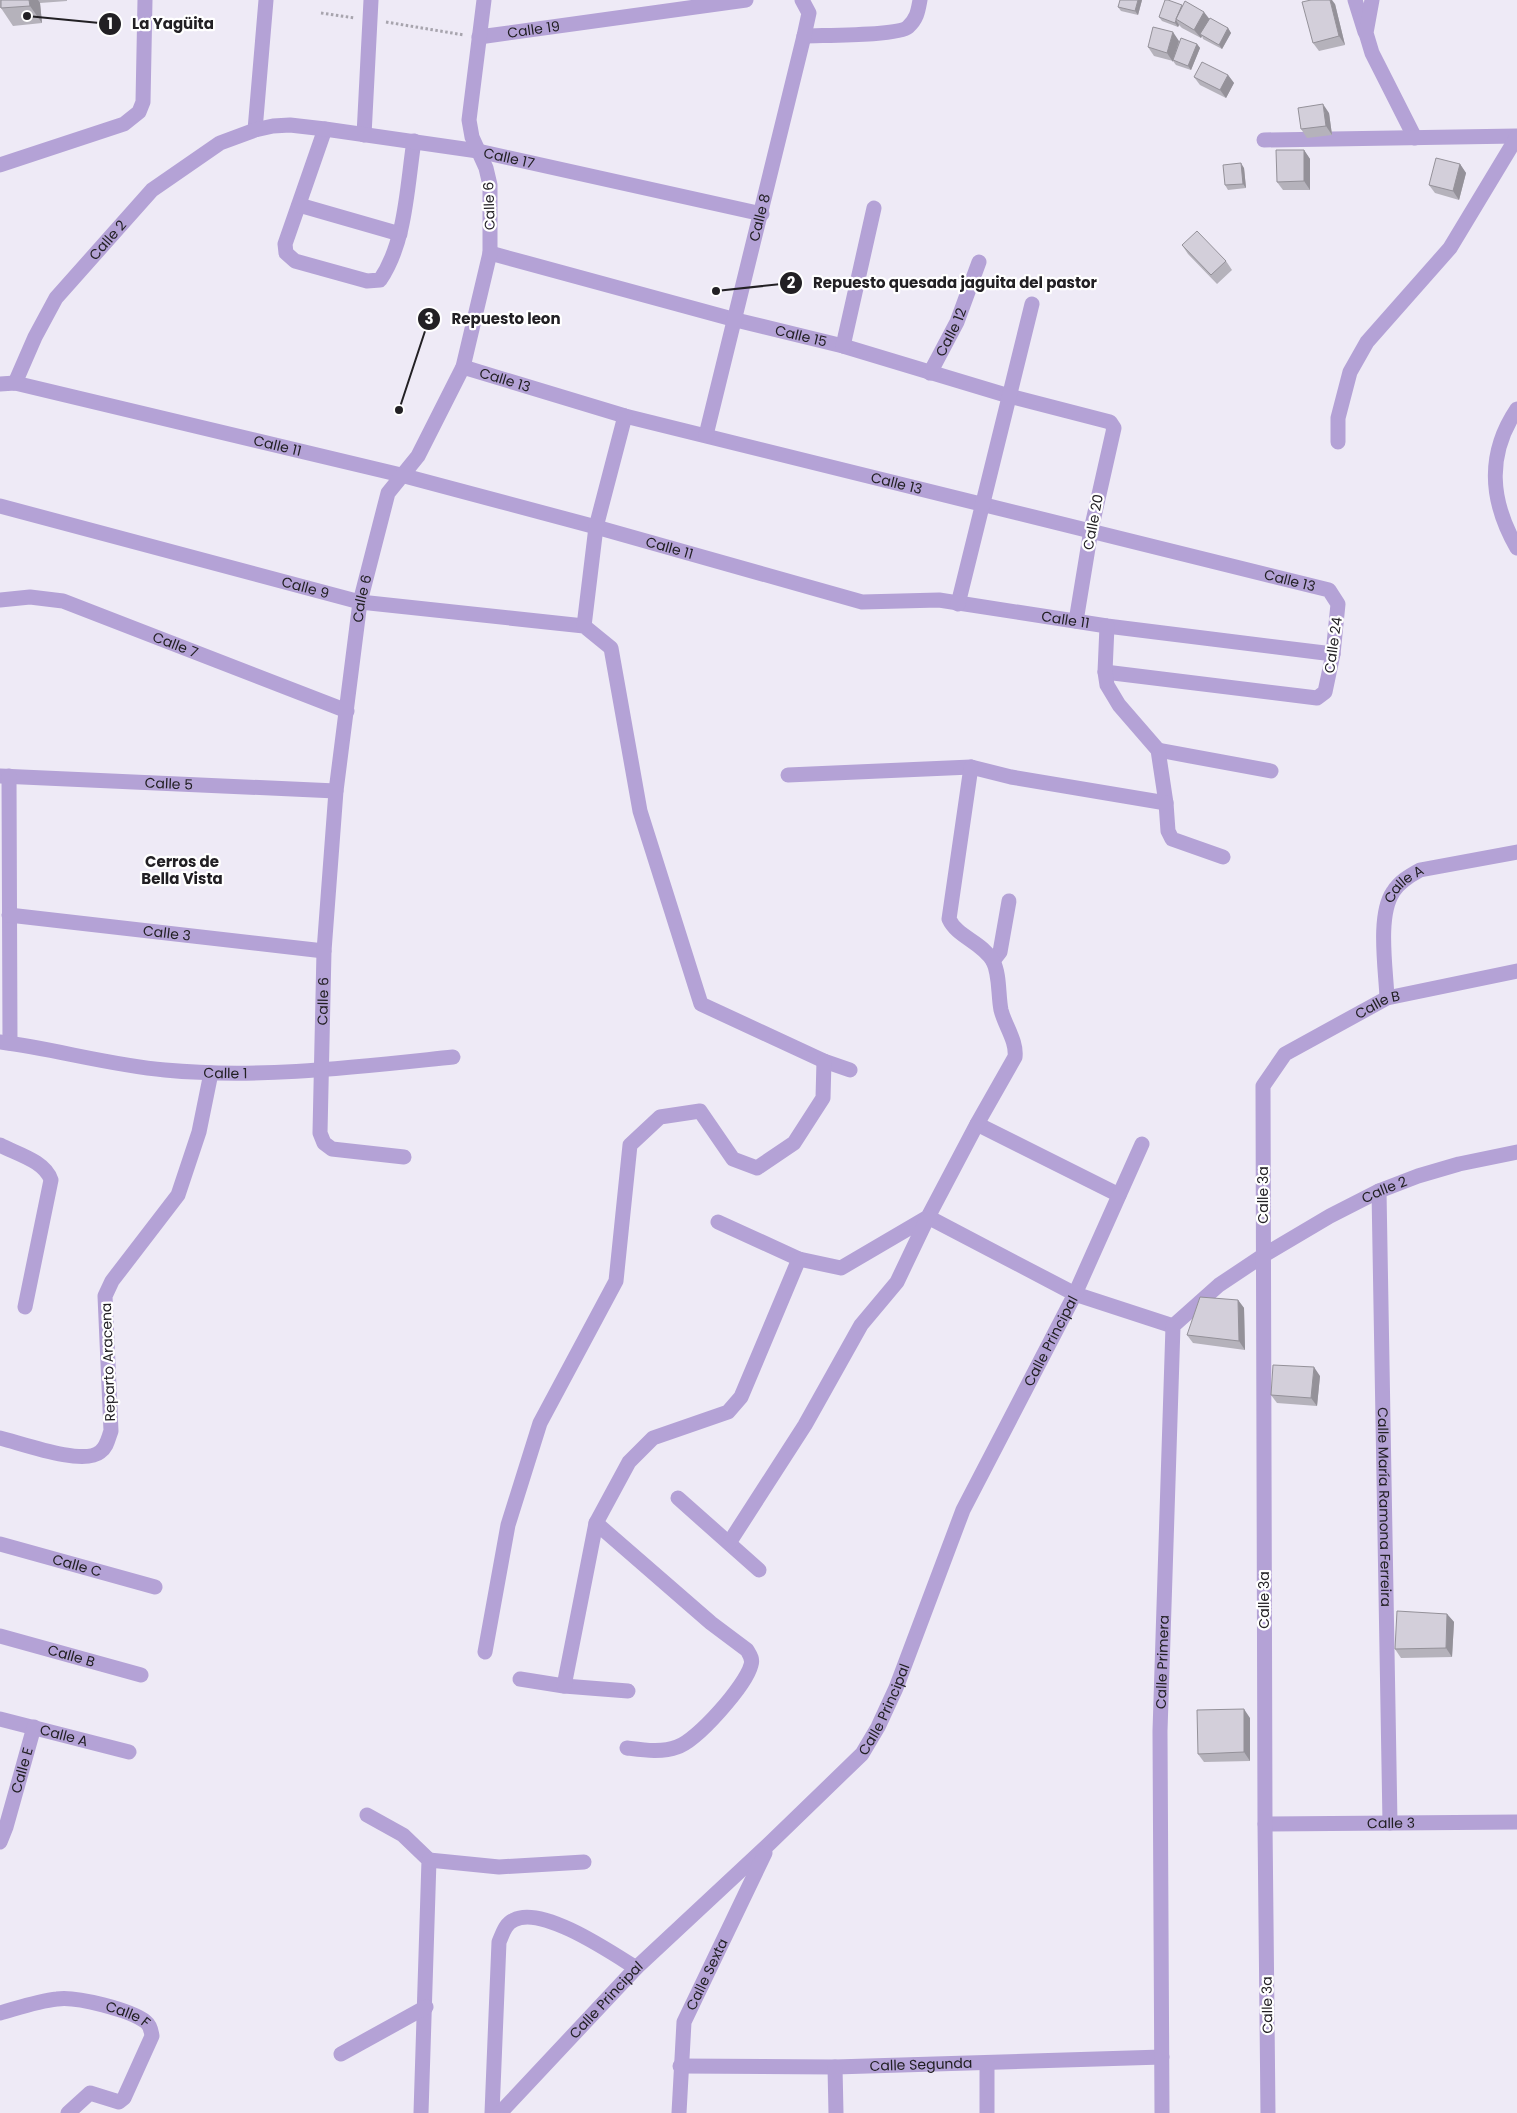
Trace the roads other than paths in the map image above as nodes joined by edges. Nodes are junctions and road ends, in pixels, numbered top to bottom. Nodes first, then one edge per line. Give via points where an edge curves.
1 (145, 0) edge
2 (266, 0) edge
3 (371, 0) edge
4 (484, 0) edge
5 (746, 0) edge
6 (802, 0) edge
7 (920, 0) edge
8 (1355, 0) edge
9 (1372, 0) edge
10 (1366, 33) junction
11 (804, 36) junction
12 (479, 37) junction
13 (325, 129) junction
14 (255, 130) junction
15 (364, 135) junction
16 (1517, 137) edge
17 (1415, 138) junction
18 (1264, 140) dead end
19 (414, 141) junction
20 (478, 151) junction
21 (0, 165) edge
22 (299, 205) junction
23 (874, 208) dead end
24 (762, 214) junction
25 (400, 234) junction
26 (490, 253) junction
27 (979, 262) dead end
28 (1032, 304) dead end
29 (736, 320) junction
30 (844, 346) junction
31 (463, 367) junction
32 (930, 373) junction
33 (8, 383) edge
34 (1010, 396) junction
35 (1517, 409) edge
36 (626, 416) junction
37 (1112, 425) joint
38 (706, 435) junction
39 (1338, 442) dead end
40 (401, 476) junction
41 (984, 502) junction
42 (0, 506) edge
43 (596, 527) junction
44 (1091, 530) junction
45 (1517, 548) edge
46 (1332, 593) joint
47 (0, 600) edge
48 (360, 602) junction
49 (958, 604) junction
50 (1076, 621) junction
51 (584, 626) junction
52 (1107, 626) junction
53 (1333, 654) junction
54 (1105, 672) junction
55 (347, 711) junction
56 (1158, 750) junction
57 (971, 768) junction
58 (1271, 771) dead end
59 (788, 775) dead end
60 (4, 776) edge
61 (336, 791) junction
62 (1166, 803) junction
63 (1517, 852) edge
64 (1223, 858) dead end
65 (4, 892) edge
66 (1009, 901) dead end
67 (9, 915) junction
68 (324, 950) junction
69 (993, 961) junction
70 (1517, 971) edge
71 (1387, 998) junction
72 (5, 1043) edge
73 (453, 1057) dead end
74 (824, 1061) junction
75 (850, 1070) dead end
76 (320, 1071) junction
77 (211, 1073) junction
78 (1263, 1086) joint
79 (977, 1124) junction
80 (1142, 1144) dead end
81 (0, 1145) edge
82 (1517, 1152) edge
83 (404, 1157) dead end
84 (1379, 1191) junction
85 (1119, 1194) junction
86 (928, 1217) junction
87 (718, 1222) dead end
88 (1264, 1256) junction
89 (799, 1259) junction
90 (1075, 1294) junction
91 (25, 1307) dead end
92 (1173, 1326) junction
93 (0, 1438) edge
94 (678, 1498) dead end
95 (596, 1523) junction
96 (729, 1543) junction
97 (0, 1544) edge
98 (759, 1570) dead end
99 (155, 1587) dead end
100 (0, 1636) edge
101 (485, 1652) dead end
102 (141, 1675) dead end
103 (520, 1679) dead end
104 (564, 1686) junction
105 (628, 1691) dead end
106 (0, 1719) edge
107 (34, 1727) junction
108 (627, 1748) dead end
109 (129, 1752) dead end
110 (367, 1815) dead end
111 (1517, 1822) edge
112 (1390, 1823) junction
113 (1265, 1824) junction
114 (0, 1842) edge
115 (769, 1844) junction
116 (429, 1860) junction
117 (584, 1862) dead end
118 (636, 1968) junction
119 (426, 2007) junction
120 (0, 2013) edge
121 (341, 2054) dead end
122 (1162, 2057) junction
123 (987, 2063) junction
124 (680, 2066) junction
125 (835, 2067) junction
126 (68, 2113) edge
127 (421, 2113) edge
128 (492, 2113) edge
129 (500, 2113) edge
130 (680, 2113) edge
131 (836, 2113) edge
132 (987, 2113) edge
133 (1162, 2113) edge
134 (1268, 2113) edge

1 - 21 street via 144,92 139,112 124,124
2 - 14 street
3 - 15 street
4 - 12 street, Calle 6
5 - 12 street, Calle 19
6 - 11 street, Calle 8 via 809,13
7 - 11 street via 917,17 906,29
8 - 10 street
9 - 10 street
10 - 17 street via 1372,53
11 - 24 street, Calle 8
12 - 20 street, Calle 6 via 470,120
13 - 14 street, Calle 17 via 290,125
13 - 15 street, Calle 17
13 - 22 street
14 - 33 street, Calle 2 via 220,144 152,190 56,298
15 - 19 street, Calle 17
16 - 17 street
16 - 39 street via 1450,248 1367,342 1350,372 1338,418
17 - 18 street
19 - 20 street, Calle 17
19 - 25 street
20 - 24 street, Calle 17
20 - 26 street, Calle 6 via 490,185
22 - 25 street
22 - 25 street via 286,253 295,260 367,281 380,280
23 - 30 street
24 - 29 street, Calle 8
26 - 29 street, Calle 15
26 - 31 street, Calle 6
27 - 32 street, Calle 12 via 957,322
28 - 34 street
29 - 30 street, Calle 15
29 - 38 street, Calle 8
30 - 32 street, Calle 15
31 - 36 street, Calle 13
31 - 40 street, Calle 6 via 418,456
32 - 34 street, Calle 15
33 - 40 street, Calle 11
34 - 37 street, Calle 15
34 - 41 street
35 - 45 street via 1498,446 1495,469 1495,492 1504,526
36 - 38 street, Calle 13
36 - 43 street
37 - 44 street, Calle 20 via 1114,428
38 - 41 street, Calle 13
40 - 43 street, Calle 11
40 - 48 street, Calle 6 via 388,493
41 - 44 street, Calle 13
41 - 49 street
42 - 48 street, Calle 9
43 - 49 street, Calle 11 via 862,602 939,600
43 - 51 street
44 - 46 street, Calle 13 via 1319,587
44 - 50 street, Calle 20
46 - 53 street, Calle 24 via 1338,604
47 - 55 street, Calle 7 via 30,597 63,602
48 - 51 street, Calle 9
48 - 55 street, Calle 6
49 - 50 street, Calle 11
50 - 52 street, Calle 11
51 - 74 street via 611,648 640,811 701,1004
52 - 53 street, Calle 11
52 - 54 street
53 - 54 street, Calle 24 via 1325,692 1317,698
54 - 56 street via 1106,685 1119,705
55 - 61 street, Calle 6
56 - 58 street
56 - 62 street
57 - 59 street
57 - 62 street
57 - 69 street via 949,913 952,926 975,941
60 - 61 street, Calle 5
60 - 65 street
61 - 68 street, Calle 6
62 - 64 street via 1168,831 1172,839
63 - 71 street, Calle A via 1420,870 1406,878 1393,892 1386,909
65 - 67 street
66 - 69 street via 1000,952
67 - 68 street, Calle 3
67 - 72 street
68 - 76 street, Calle 6
69 - 79 street via 1002,1011 1016,1050
70 - 71 street, Calle B
71 - 78 street, Calle B via 1285,1054
72 - 77 street, Calle 1 via 94,1060
73 - 76 street, Calle 1
74 - 75 street
74 - 101 street via 823,1098 794,1142 757,1168 733,1159 700,1111 660,1117 630,1145 616,1281 540,1423 508,1525
76 - 77 street, Calle 1
76 - 83 street, Calle 6 via 320,1132 324,1142 332,1149
77 - 93 street, Reparto Aracena via 200,1132 178,1195 112,1281 105,1296 111,1431 107,1443 100,1452 88,1457
78 - 88 street, Calle 3a
79 - 85 street
79 - 86 street
80 - 85 street
81 - 91 street via 42,1166 49,1172 51,1180
82 - 84 street, Calle 2 via 1451,1166
84 - 88 street, Calle 2
84 - 112 street, Calle María Ramona Ferreira
85 - 90 street
86 - 89 street via 841,1268
86 - 90 street
86 - 96 street via 897,1282 862,1325 805,1425
87 - 89 street
88 - 92 street via 1219,1285
88 - 113 street, Calle 3a
89 - 95 street via 741,1397 728,1412 676,1428 653,1438 640,1449 629,1462
90 - 92 street, Calle Principal
90 - 115 street, Calle Principal via 963,1510 896,1688 878,1727 862,1754
92 - 122 street, Calle Primera via 1160,1731
94 - 96 street
95 - 104 street
95 - 108 street via 751,1656 752,1664 731,1699 692,1740 676,1748 655,1751
96 - 98 street
97 - 99 street, Calle C
100 - 102 street, Calle B
103 - 104 street
104 - 105 street
106 - 107 street, Calle A
107 - 109 street, Calle A
107 - 114 street, Calle E
110 - 116 street via 403,1835
111 - 112 street, Calle 3
112 - 113 street, Calle 3
113 - 134 street, Calle 3a
115 - 118 street, Calle Principal
115 - 124 street, Calle Sexta via 684,2022
116 - 117 street via 499,1867
116 - 119 street
118 - 128 street via 587,1937 539,1918 514,1920 504,1928 500,1942
118 - 129 street, Calle Principal
119 - 121 street
119 - 127 street
120 - 126 street, Calle F via 58,1998 113,2008 146,2022 151,2029 152,2036 124,2098 119,2102 110,2101 90,2093
122 - 123 street, Calle Segunda
122 - 133 street, Calle Primera
123 - 125 street, Calle Segunda
123 - 132 street
124 - 125 street, Calle Segunda
124 - 130 street, Calle Sexta
125 - 131 street

